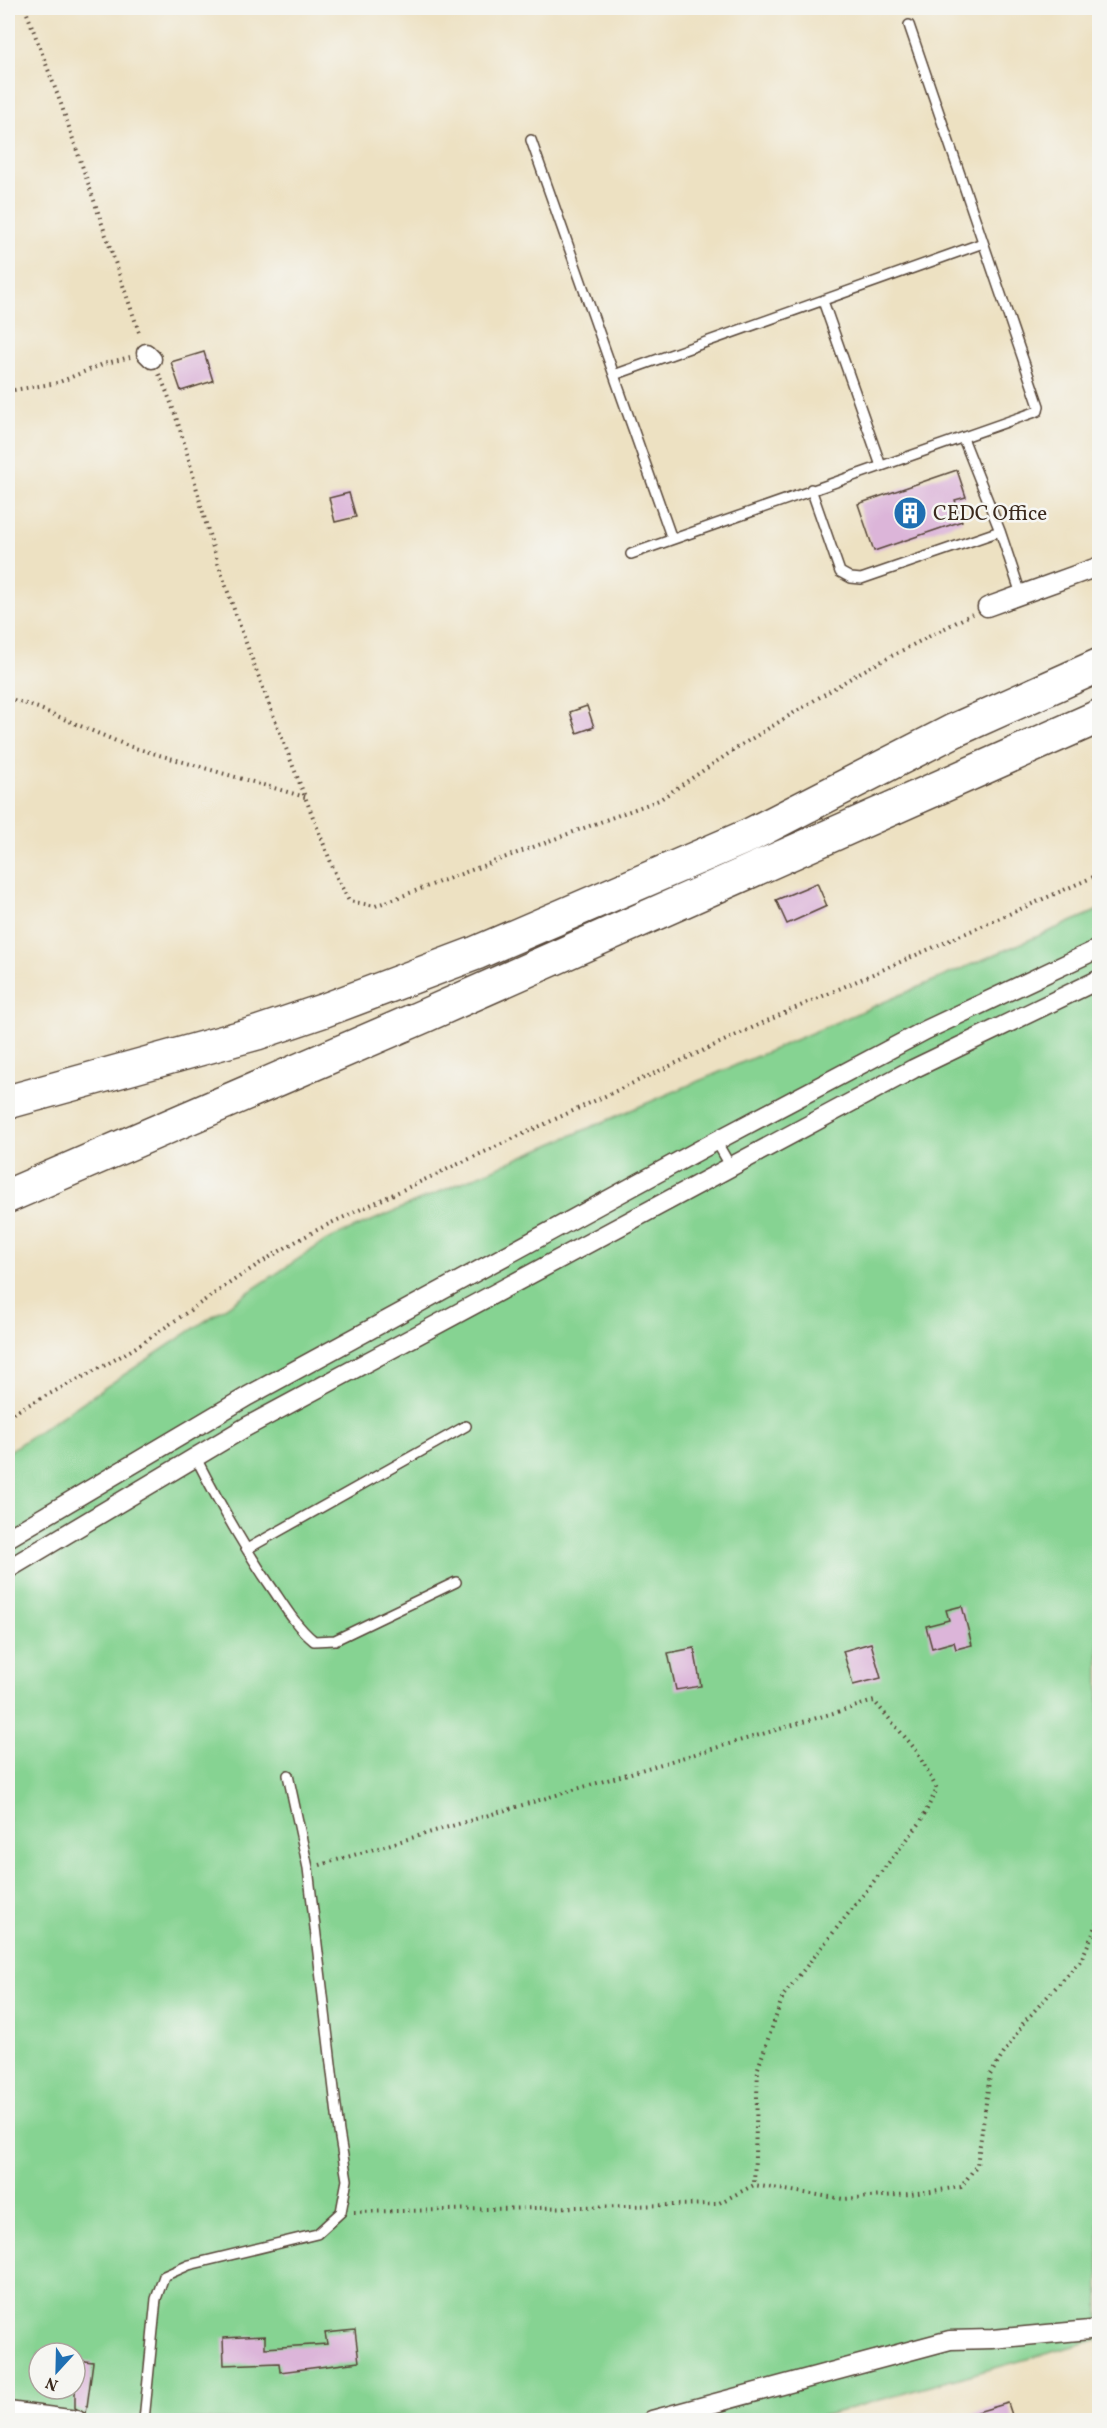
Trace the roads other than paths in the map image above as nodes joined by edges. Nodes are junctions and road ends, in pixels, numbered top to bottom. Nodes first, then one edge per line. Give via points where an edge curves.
1 (909, 25) dead end
2 (531, 140) dead end
3 (983, 243) junction
4 (823, 301) junction
5 (614, 375) junction
6 (963, 438) junction
7 (881, 466) junction
8 (811, 489) junction
9 (1000, 531) junction
10 (672, 539) junction
11 (631, 554) dead end
12 (1100, 566) edge
13 (1021, 594) junction
14 (987, 607) road end
15 (1100, 665) edge
16 (1100, 716) edge
17 (1100, 948) edge
18 (1100, 979) edge
19 (8, 1102) edge
20 (716, 1141) junction
21 (731, 1167) junction
22 (8, 1196) edge
23 (466, 1426) dead end
24 (195, 1456) junction
25 (8, 1538) edge
26 (247, 1549) junction
27 (8, 1569) edge
28 (456, 1582) dead end
29 (288, 1775) dead end
30 (1100, 2329) edge
31 (8, 2411) edge
32 (77, 2421) edge
33 (144, 2421) edge
34 (652, 2421) edge

1 - 3 lane
2 - 5 lane
3 - 4 lane
3 - 6 lane via 1039,406 1033,414
4 - 5 lane
4 - 7 lane
5 - 10 lane
6 - 7 lane
6 - 9 lane
7 - 8 lane
8 - 9 lane via 840,572 851,578 861,579
8 - 10 lane
9 - 13 lane
10 - 11 lane
12 - 13 street
13 - 14 street
15 - 19 highway via 955,730 750,835 476,953 257,1032
16 - 22 highway
17 - 20 street via 926,1030
18 - 21 street via 913,1069
20 - 21 lane
20 - 25 street via 248,1396
21 - 24 street
23 - 26 lane
24 - 26 lane
24 - 27 street
26 - 28 lane via 300,1630 314,1641 335,1640
29 - 33 lane via 308,1868 347,2180 341,2212 317,2234 189,2265 164,2276 151,2335
30 - 34 street via 950,2340
31 - 32 street

